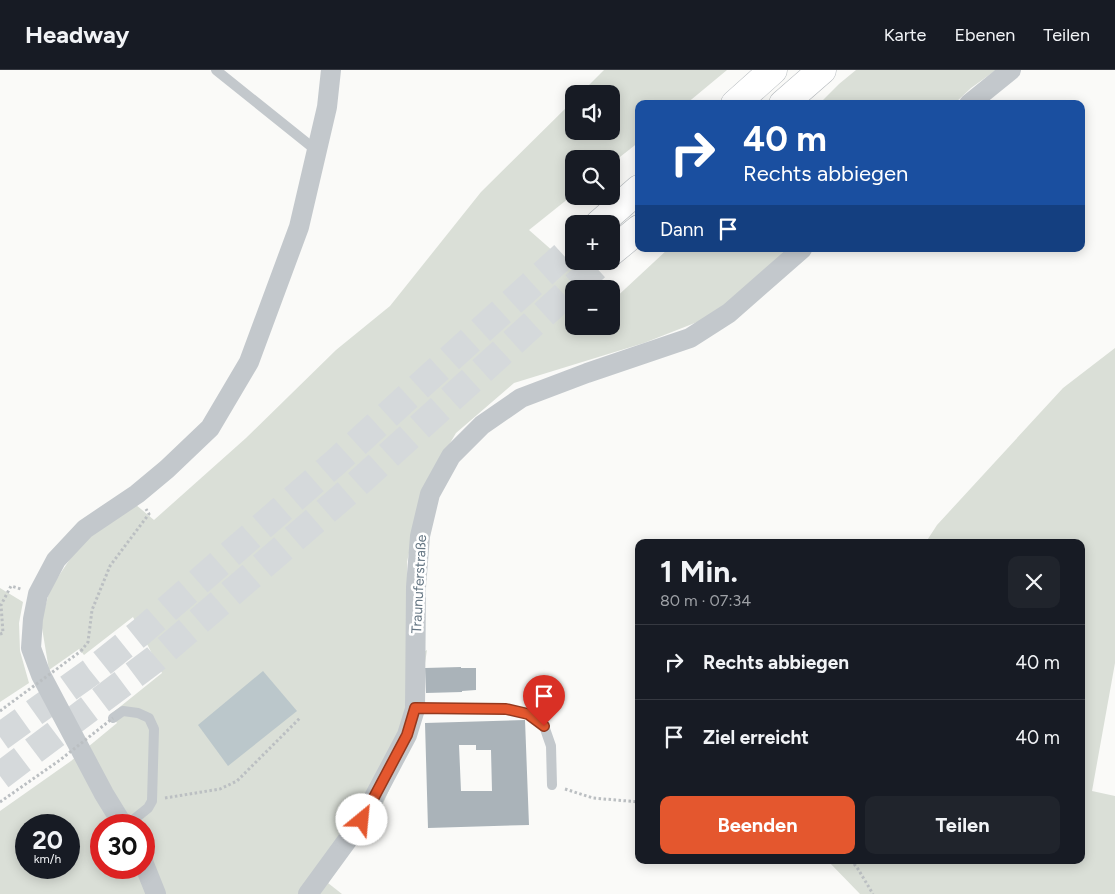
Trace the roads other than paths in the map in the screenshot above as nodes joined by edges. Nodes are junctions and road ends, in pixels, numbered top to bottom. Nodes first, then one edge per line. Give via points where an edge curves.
1 (216, 70) edge
2 (331, 70) edge
3 (773, 70) edge
4 (822, 70) edge
5 (1012, 70) edge
6 (739, 100) edge
7 (788, 100) edge
8 (974, 100) edge
9 (317, 151) junction
10 (635, 192) edge
11 (609, 215) edge
12 (635, 232) edge
13 (620, 245) edge
14 (799, 252) edge
15 (415, 708) junction
16 (114, 718) road end
17 (552, 785) road end
18 (118, 814) edge
19 (140, 814) edge
20 (150, 879) edge
21 (156, 894) edge
22 (308, 894) edge

1 - 9 lane
2 - 9 street
3 - 6 highway
4 - 7 highway
5 - 8 street
9 - 18 street via 299,227 249,362 210,428 168,469 85,529 56,560 38,594 32,648 41,675
10 - 11 highway
12 - 13 highway
14 - 15 street, Traunuferstraße via 729,313 690,338 521,398 482,425 451,456 430,494 420,536 416,587
15 - 17 lane via 506,709 528,714 544,726 551,746
15 - 22 street, Traunuferstraße via 407,735 362,820
16 - 19 lane via 123,711 138,713 149,718 154,729 152,800
20 - 21 street

